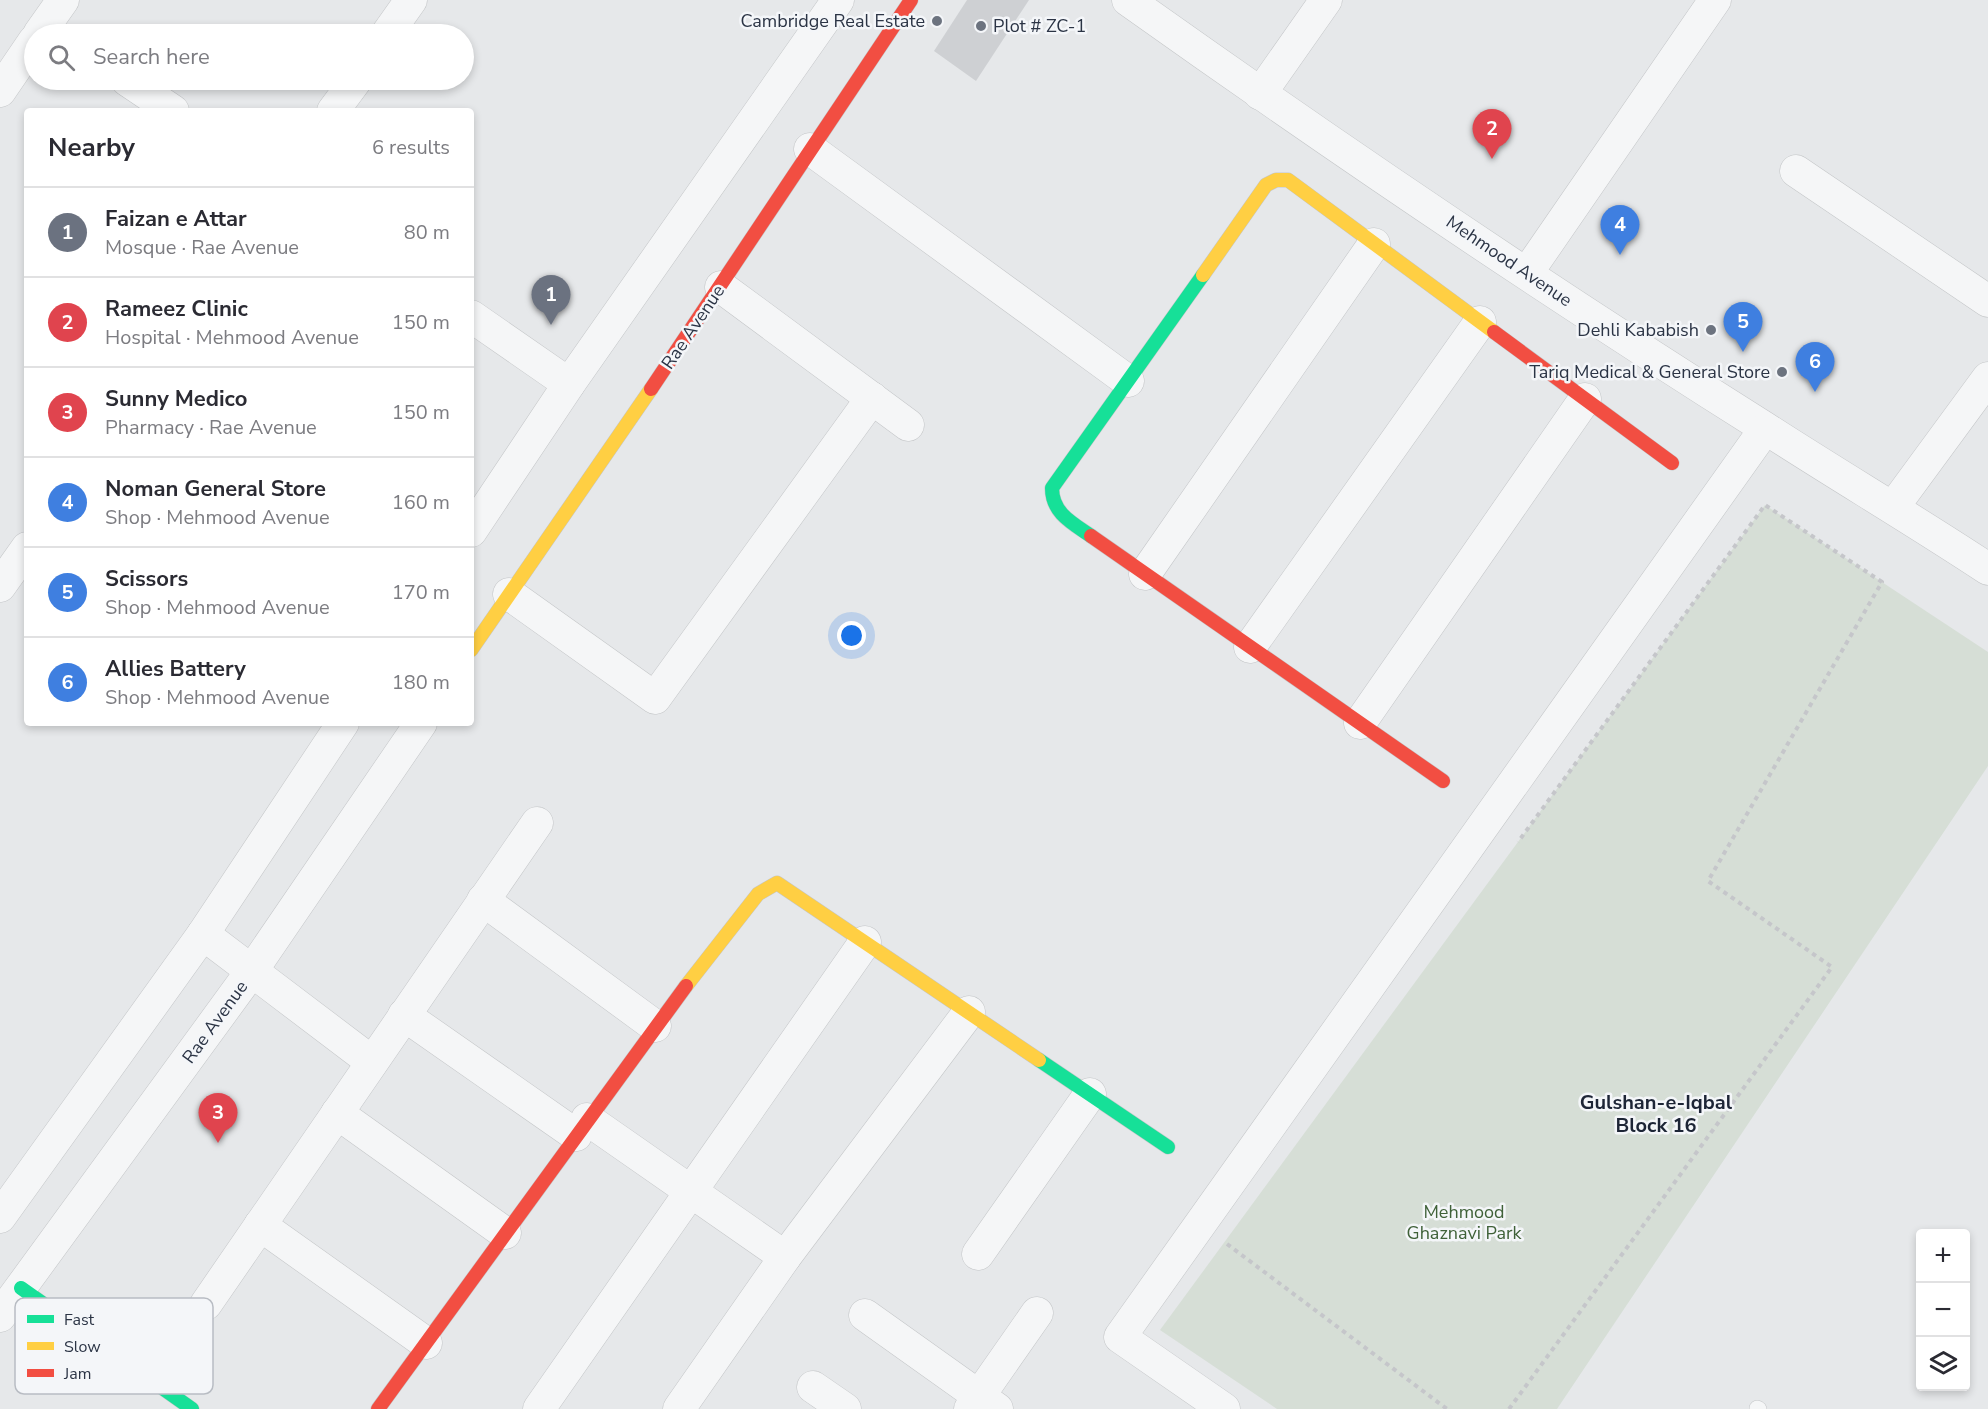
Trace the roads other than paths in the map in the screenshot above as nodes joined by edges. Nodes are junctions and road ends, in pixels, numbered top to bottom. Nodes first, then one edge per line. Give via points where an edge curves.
1 (411, 0) edge
2 (838, 0) edge
3 (911, 0) edge
4 (1128, 0) edge
5 (1326, 0) edge
6 (1715, 0) edge
7 (394, 24) edge
8 (24, 60) edge
9 (142, 90) edge
10 (349, 90) edge
11 (0, 91) edge
12 (1260, 94) junction
13 (169, 108) edge
14 (335, 108) edge
15 (810, 149) junction
16 (1796, 171) dead end
17 (1374, 244) junction
18 (1527, 273) junction
19 (721, 286) junction
20 (1988, 301) edge
21 (474, 318) edge
22 (1480, 322) junction
23 (1128, 381) junction
24 (1987, 381) edge
25 (569, 384) junction
26 (872, 398) junction
27 (1585, 399) junction
28 (908, 425) dead end
29 (1765, 429) junction
30 (1672, 463) dead end
31 (1894, 506) junction
32 (474, 526) edge
33 (24, 552) edge
34 (1988, 569) edge
35 (1145, 574) junction
36 (0, 586) edge
37 (509, 594) junction
38 (474, 646) edge
39 (1250, 647) junction
40 (1360, 723) junction
41 (341, 726) edge
42 (419, 726) edge
43 (1443, 782) dead end
44 (537, 823) dead end
45 (483, 900) junction
46 (203, 934) junction
47 (865, 942) junction
48 (251, 972) junction
49 (969, 1012) junction
50 (404, 1015) junction
51 (655, 1026) junction
52 (372, 1062) junction
53 (1090, 1094) junction
54 (337, 1113) junction
55 (582, 1127) junction
56 (1168, 1147) dead end
57 (690, 1191) junction
58 (0, 1217) edge
59 (260, 1225) junction
60 (505, 1233) junction
61 (978, 1254) dead end
62 (785, 1257) junction
63 (21, 1288) junction
64 (35, 1298) edge
65 (210, 1298) edge
66 (1037, 1313) dead end
67 (864, 1315) dead end
68 (0, 1316) edge
69 (426, 1343) junction
70 (813, 1386) dead end
71 (171, 1394) edge
72 (982, 1405) edge
73 (192, 1409) edge
74 (378, 1409) edge
75 (539, 1409) edge
76 (679, 1409) edge
77 (845, 1409) edge
78 (1224, 1409) edge

1 - 7 street
2 - 25 street
3 - 15 street, Rae Avenue
4 - 12 street, Mehmood Avenue
5 - 12 street
6 - 18 street
8 - 11 street
9 - 13 street
10 - 14 street
12 - 18 street, Mehmood Avenue
15 - 19 street, Rae Avenue
15 - 23 street
16 - 20 street
17 - 22 street
17 - 23 street via 1288,180 1266,185
17 - 35 street
18 - 29 street, Mehmood Avenue
19 - 26 street
19 - 37 street, Rae Avenue
21 - 25 street
22 - 27 street
22 - 39 street
23 - 35 street via 1052,488 1052,500 1063,517
24 - 31 street
25 - 32 street
26 - 28 street
26 - 37 street via 655,698
27 - 30 street
27 - 40 street
29 - 31 street, Mehmood Avenue
29 - 78 street via 1120,1337
31 - 34 street, Mehmood Avenue
33 - 36 street
35 - 39 street
37 - 38 street, Rae Avenue
39 - 40 street
40 - 43 street
41 - 46 street
42 - 48 street, Rae Avenue
44 - 45 street
45 - 50 street
45 - 51 street
46 - 48 street
46 - 58 street
47 - 49 street
47 - 51 street via 777,883 758,894
47 - 57 street
48 - 52 street
48 - 63 street, Rae Avenue
49 - 53 street
49 - 62 street
50 - 52 street
50 - 55 street
51 - 55 street
52 - 54 street
53 - 56 street
53 - 61 street
54 - 59 street
54 - 60 street
55 - 57 street
55 - 60 street
57 - 62 street
57 - 75 street
59 - 65 street
59 - 69 street
60 - 69 street
62 - 76 street
63 - 64 street
63 - 68 street, Rae Avenue
66 - 72 street
67 - 72 street
69 - 74 street
70 - 77 street
71 - 73 street

